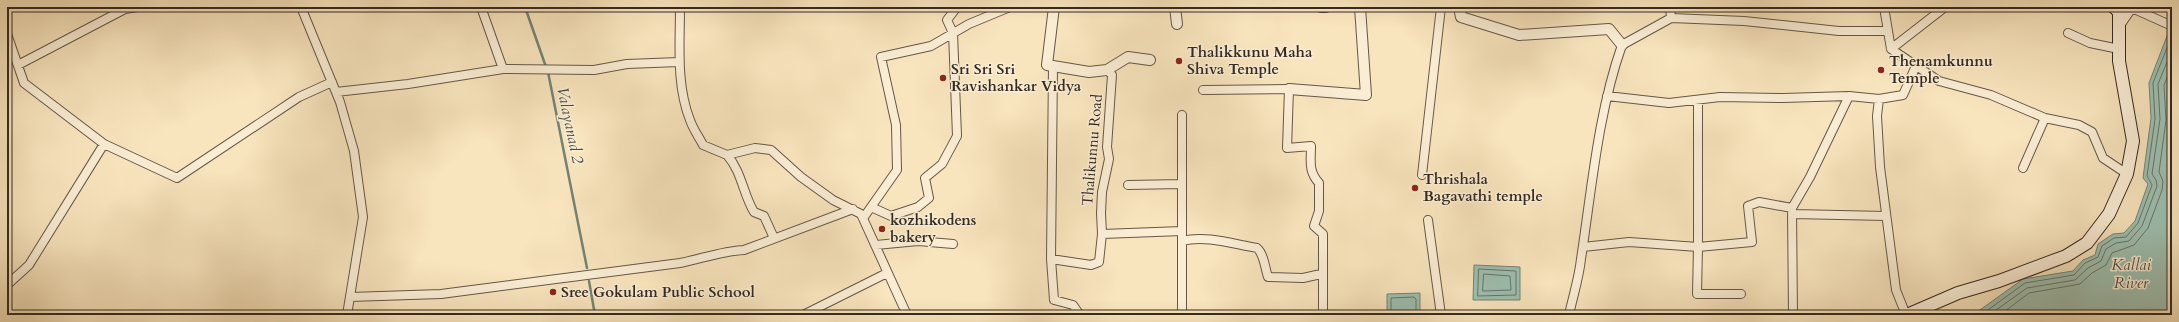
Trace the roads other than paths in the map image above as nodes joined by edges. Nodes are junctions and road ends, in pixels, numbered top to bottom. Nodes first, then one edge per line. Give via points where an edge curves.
1 (137, 7) edge
2 (301, 7) edge
3 (481, 7) edge
4 (680, 7) edge
5 (957, 7) edge
6 (987, 7) edge
7 (1010, 7) edge
8 (1054, 7) edge
9 (1175, 7) edge
10 (1321, 7) edge
11 (1326, 7) edge
12 (1360, 7) edge
13 (1441, 7) edge
14 (1459, 7) edge
15 (1670, 7) edge
16 (1884, 7) edge
17 (1945, 7) edge
18 (2114, 7) edge
19 (2140, 9) edge
20 (984, 17) junction
21 (1671, 18) junction
22 (1177, 24) dead end
23 (2170, 25) edge
24 (2119, 27) junction
25 (1888, 31) junction
26 (953, 33) junction
27 (2068, 33) dead end
28 (7, 34) edge
29 (1622, 45) junction
30 (1891, 49) junction
31 (2119, 49) junction
32 (1150, 60) dead end
33 (679, 62) junction
34 (18, 65) junction
35 (1053, 66) junction
36 (1916, 66) junction
37 (503, 70) junction
38 (1107, 70) junction
39 (332, 82) junction
40 (1289, 89) junction
41 (1203, 90) dead end
42 (336, 92) junction
43 (1607, 96) junction
44 (1849, 96) junction
45 (1879, 99) junction
46 (1698, 100) junction
47 (1182, 115) dead end
48 (2045, 118) junction
49 (104, 144) junction
50 (727, 155) junction
51 (2023, 168) dead end
52 (1422, 174) dead end
53 (2126, 174) junction
54 (1182, 184) junction
55 (1128, 185) dead end
56 (871, 207) junction
57 (853, 209) junction
58 (1792, 211) junction
59 (1886, 216) junction
60 (864, 217) junction
61 (1428, 220) dead end
62 (1182, 231) junction
63 (1102, 234) junction
64 (774, 238) junction
65 (1182, 241) junction
66 (953, 244) dead end
67 (876, 245) junction
68 (1583, 246) junction
69 (1698, 247) junction
70 (1051, 258) junction
71 (887, 273) junction
72 (1321, 274) junction
73 (7, 285) edge
74 (1741, 294) dead end
75 (350, 297) junction
76 (347, 315) edge
77 (803, 315) edge
78 (907, 315) edge
79 (1080, 315) edge
80 (1182, 315) edge
81 (1326, 315) edge
82 (1441, 315) edge
83 (1569, 315) edge
84 (1793, 315) edge
85 (1906, 315) edge

1 - 34 street via 124,9
2 - 39 street
3 - 37 street
4 - 33 street
5 - 26 street via 947,20
6 - 20 street
7 - 20 street
8 - 35 street via 1047,65
9 - 22 street
10 - 11 street
12 - 40 street via 1366,95
13 - 52 street
14 - 29 street via 1462,16 1520,35 1610,29
15 - 21 street
16 - 25 street
17 - 30 street
18 - 24 main road via 2119,12
19 - 23 street
19 - 24 street via 2132,8
20 - 26 street
21 - 25 street via 1744,21 1839,31
21 - 29 street
24 - 31 main road
25 - 30 street
26 - 56 street via 931,46 881,57 896,125 897,170
26 - 56 street via 957,136 942,164 925,178 928,198 918,207 891,216
27 - 31 street via 2090,43
28 - 34 street
29 - 43 street
30 - 36 street
31 - 53 main road via 2133,141
32 - 38 street via 1128,57
33 - 37 street via 627,64 594,70
33 - 50 street via 690,120 703,145
34 - 49 street via 24,84
35 - 38 street via 1090,72
35 - 70 street
36 - 45 street via 1903,95
36 - 48 street via 1939,81 1991,95
37 - 42 street
38 - 63 street, Thalikunnu Road via 1112,75 1107,147 1109,159 1102,192
39 - 42 street
39 - 49 street via 300,97 177,178
40 - 41 street
40 - 72 street via 1287,148 1312,146 1312,176 1319,183 1319,210 1314,226 1323,234
42 - 75 street via 354,151 363,217
43 - 46 street via 1669,103
43 - 68 street
44 - 45 street
44 - 46 street via 1720,97
44 - 58 street
45 - 59 street via 1877,116
46 - 69 street
47 - 54 street
48 - 51 street
48 - 53 street via 2079,125 2092,132 2104,158
49 - 73 street via 30,264
50 - 57 street via 755,148 771,150 801,177 833,200
50 - 64 street via 736,164 749,204 754,212 764,216
53 - 85 main road via 2109,214 2087,243 2066,256 1958,293
54 - 55 street
54 - 62 street
56 - 60 street
57 - 60 street
57 - 64 street
58 - 59 street
58 - 69 street via 1759,202 1748,206 1752,242
58 - 84 street
59 - 85 street via 1896,290
60 - 67 street
61 - 82 street
62 - 63 street
62 - 65 street
63 - 70 street, Thalikunnu Road via 1098,262 1090,265
64 - 75 street via 744,250 725,251 711,257 680,263 441,294
65 - 72 street via 1221,241 1257,248 1261,252 1268,276 1303,278
65 - 80 street
66 - 67 street via 918,241
67 - 71 street
68 - 69 street via 1629,242
68 - 83 street
69 - 74 street via 1697,294
70 - 79 street via 1054,300 1073,305
71 - 77 street
71 - 78 street
72 - 81 street via 1323,311
75 - 76 street

